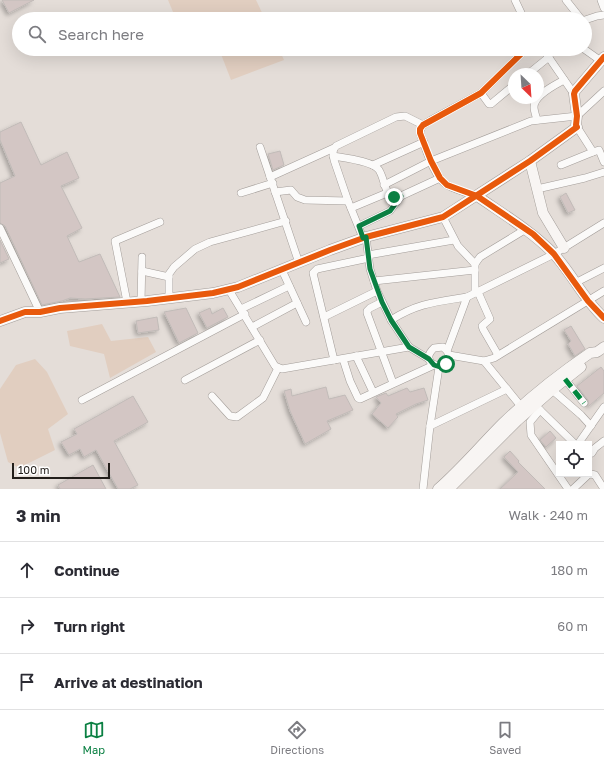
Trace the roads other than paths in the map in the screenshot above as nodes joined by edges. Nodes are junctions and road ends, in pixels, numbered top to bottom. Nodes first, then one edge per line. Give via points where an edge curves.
1 (601, 0) edge
2 (516, 1) edge
3 (568, 1) edge
4 (604, 8) edge
5 (521, 12) edge
6 (576, 12) edge
7 (604, 15) edge
8 (592, 18) edge
9 (592, 53) edge
10 (519, 56) edge
11 (549, 57) joint
12 (602, 59) edge
13 (535, 68) edge
14 (564, 80) junction
15 (508, 90) edge
16 (604, 91) edge
17 (481, 93) junction
18 (574, 94) junction
19 (577, 116) junction
20 (537, 120) junction
21 (423, 125) junction
22 (577, 127) junction
23 (424, 142) junction
24 (260, 147) dead end
25 (599, 149) edge
26 (334, 152) junction
27 (431, 161) junction
28 (530, 161) junction
29 (604, 162) edge
30 (373, 165) junction
31 (561, 165) dead end
32 (604, 172) edge
33 (440, 178) junction
34 (272, 180) junction
35 (384, 185) junction
36 (537, 189) junction
37 (275, 192) junction
38 (241, 193) dead end
39 (387, 193) junction
40 (401, 196) junction
41 (476, 196) junction
42 (350, 205) junction
43 (443, 217) junction
44 (160, 222) dead end
45 (286, 222) junction
46 (604, 223) edge
47 (359, 226) junction
48 (0, 228) edge
49 (526, 228) junction
50 (365, 238) junction
51 (454, 240) junction
52 (564, 248) junction
53 (554, 254) junction
54 (369, 256) junction
55 (142, 257) dead end
56 (299, 263) junction
57 (475, 267) junction
58 (604, 268) edge
59 (282, 270) junction
60 (142, 271) junction
61 (169, 277) junction
62 (374, 281) junction
63 (575, 283) junction
64 (289, 286) junction
65 (230, 290) junction
66 (377, 291) junction
67 (604, 291) edge
68 (476, 293) junction
69 (467, 297) junction
70 (170, 298) junction
71 (588, 301) junction
72 (127, 302) junction
73 (141, 302) junction
74 (382, 302) junction
75 (296, 303) junction
76 (40, 312) junction
77 (243, 312) junction
78 (324, 318) junction
79 (604, 318) edge
80 (391, 320) junction
81 (0, 321) edge
82 (306, 322) dead end
83 (252, 327) junction
84 (260, 340) junction
85 (409, 347) junction
86 (601, 350) edge
87 (382, 352) junction
88 (448, 353) junction
89 (498, 355) junction
90 (356, 356) junction
91 (343, 358) junction
92 (429, 359) junction
93 (334, 360) junction
94 (484, 361) junction
95 (436, 366) junction
96 (278, 368) junction
97 (565, 379) junction
98 (185, 380) dead end
99 (393, 383) junction
100 (550, 387) junction
101 (507, 389) junction
102 (373, 392) junction
103 (212, 396) dead end
104 (82, 400) dead end
105 (584, 403) dead end
106 (535, 405) junction
107 (604, 407) edge
108 (524, 410) junction
109 (430, 426) junction
110 (591, 426) junction
111 (573, 441) edge
112 (578, 441) edge
113 (604, 441) edge
114 (592, 453) dead end
115 (556, 469) edge
116 (604, 474) edge
117 (561, 477) edge
118 (597, 479) junction
119 (423, 489) edge
120 (438, 489) edge
121 (449, 489) edge
122 (568, 489) edge
123 (573, 489) edge
124 (604, 489) edge

1 - 4 street
2 - 5 street
3 - 6 street
7 - 8 street
9 - 12 street
10 - 17 street
11 - 13 street
11 - 14 street
12 - 18 street
14 - 18 street
14 - 20 street via 550,88 535,102
15 - 17 street via 491,104
16 - 19 street
17 - 21 street
18 - 19 street
19 - 20 street
19 - 22 street
20 - 27 street
21 - 23 street via 420,133
21 - 26 street via 405,116 396,117 336,146
22 - 25 street
22 - 28 street
23 - 27 street
23 - 30 street
24 - 34 street
25 - 29 street
25 - 31 street
26 - 30 street
26 - 34 street
26 - 42 street
27 - 33 street
27 - 35 street
28 - 36 street
28 - 41 street
30 - 35 street via 380,172
32 - 36 street
33 - 40 street
33 - 41 street via 447,185
34 - 37 street
34 - 38 street
35 - 39 street
36 - 52 street via 543,213
37 - 42 street via 291,190 297,197 305,200
37 - 45 street
39 - 40 street via 394,197
39 - 42 street
40 - 47 street via 390,211
41 - 43 street
41 - 49 street
42 - 47 street
43 - 50 street
43 - 51 street
44 - 72 street via 115,241
45 - 56 street
45 - 61 street via 210,242 195,249 174,267
46 - 52 street
47 - 50 street
48 - 76 street
49 - 53 street
49 - 57 street via 480,257
50 - 54 street
50 - 56 street
51 - 54 street
51 - 57 street
52 - 53 street
53 - 63 street
53 - 68 street
54 - 62 street
54 - 78 street via 315,271
55 - 60 street
56 - 59 street
57 - 62 street
57 - 68 street
58 - 63 street
59 - 64 street
59 - 65 street
60 - 61 street
60 - 73 street
61 - 70 street
62 - 66 street
63 - 71 street
64 - 75 street
64 - 77 street
65 - 70 street
65 - 77 street
66 - 74 street
66 - 78 street
67 - 71 street
68 - 69 street
68 - 89 street via 490,319 482,326 483,329
69 - 80 street via 422,304
69 - 88 street
70 - 73 street
71 - 79 street
71 - 89 street
72 - 73 street
72 - 76 street
74 - 80 street
74 - 87 street via 367,311
75 - 82 street
75 - 83 street
76 - 81 street via 25,312
77 - 83 street
77 - 104 street
78 - 93 street
80 - 85 street
83 - 84 street
84 - 96 street
84 - 98 street
85 - 87 street
85 - 92 street
86 - 97 street
86 - 100 street via 590,354 563,372
87 - 90 street
87 - 99 street
88 - 92 street via 443,347 437,347 431,350
88 - 94 street
88 - 95 street via 446,364
89 - 94 street
90 - 91 street
90 - 102 street
91 - 93 street
91 - 102 street via 358,398
92 - 95 street
93 - 96 street
94 - 101 street
95 - 99 street
95 - 109 street
96 - 103 street via 263,398 237,416 230,416
97 - 100 street
97 - 105 street
99 - 102 street
100 - 106 street
100 - 110 street
101 - 108 street
101 - 109 street
106 - 108 street
106 - 111 street
106 - 115 street via 530,422 531,435
107 - 110 street
108 - 120 street via 505,422
108 - 121 street
109 - 119 street
110 - 112 street
113 - 114 street
116 - 118 street
117 - 122 street
118 - 123 street via 595,475 588,475
118 - 124 street

